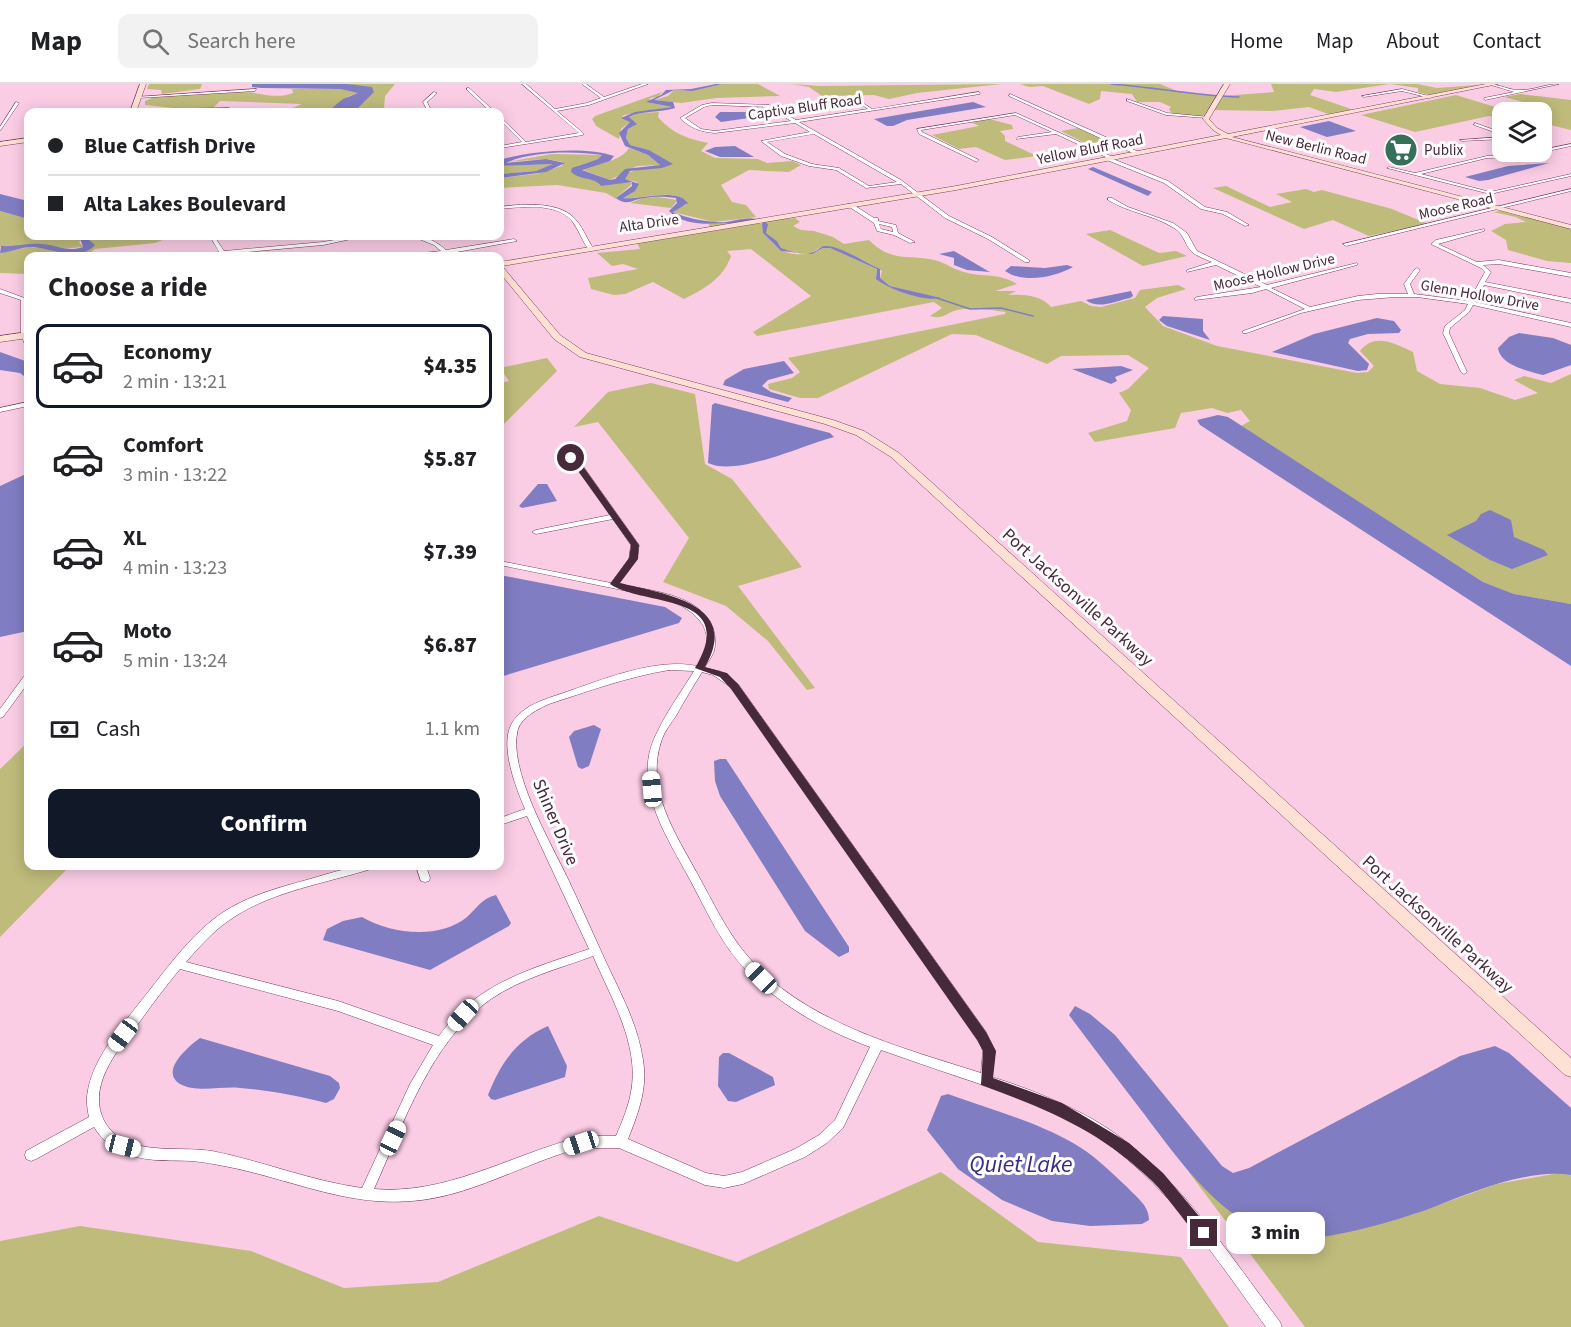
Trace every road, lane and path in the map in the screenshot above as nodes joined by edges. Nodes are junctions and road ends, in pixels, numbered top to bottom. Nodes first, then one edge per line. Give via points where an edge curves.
1 (143, 84) edge
2 (524, 84) edge
3 (584, 84) edge
4 (646, 84) edge
5 (1227, 84) edge
6 (1493, 84) edge
7 (1557, 84) edge
8 (468, 89) dead end
9 (255, 90) dead end
10 (1518, 92) junction
11 (435, 93) dead end
12 (979, 93) dead end
13 (1010, 94) dead end
14 (1364, 96) dead end
15 (138, 97) junction
16 (1430, 97) junction
17 (604, 99) junction
18 (1485, 99) dead end
19 (857, 100) dead end
20 (1128, 100) dead end
21 (17, 103) dead end
22 (134, 108) edge
23 (428, 108) edge
24 (489, 108) edge
25 (555, 110) junction
26 (873, 110) junction
27 (1207, 117) junction
28 (797, 121) junction
29 (504, 122) edge
30 (1475, 124) dead end
31 (0, 130) edge
32 (1492, 131) edge
33 (815, 132) junction
34 (1057, 133) junction
35 (1227, 136) junction
36 (1492, 137) edge
37 (1018, 138) dead end
38 (1462, 140) dead end
39 (24, 141) edge
40 (525, 143) junction
41 (0, 144) edge
42 (1571, 145) edge
43 (504, 146) edge
44 (1090, 148) junction
45 (1552, 150) edge
46 (1137, 153) junction
47 (1049, 154) dead end
48 (1492, 157) edge
49 (1111, 158) junction
50 (977, 161) dead end
51 (1389, 168) dead end
52 (1414, 175) junction
53 (1571, 175) edge
54 (901, 183) junction
55 (1449, 184) junction
56 (1436, 190) junction
57 (1571, 190) edge
58 (919, 194) junction
59 (1110, 199) dead end
60 (504, 208) edge
61 (1498, 208) junction
62 (861, 210) junction
63 (1247, 225) dead end
64 (1571, 227) edge
65 (1482, 230) dead end
66 (688, 231) joint
67 (342, 240) edge
68 (426, 240) edge
69 (513, 241) dead end
70 (912, 242) dead end
71 (1346, 244) dead end
72 (590, 248) junction
73 (233, 252) edge
74 (446, 252) joint
75 (1027, 261) dead end
76 (504, 263) edge
77 (1216, 263) junction
78 (1355, 264) dead end
79 (1476, 264) junction
80 (504, 269) edge
81 (1417, 270) dead end
82 (1189, 271) dead end
83 (1571, 275) edge
84 (1482, 283) junction
85 (1266, 287) junction
86 (0, 291) edge
87 (1412, 296) junction
88 (24, 298) edge
89 (1197, 299) dead end
90 (1571, 301) edge
91 (1472, 304) junction
92 (1312, 310) junction
93 (1571, 325) edge
94 (1245, 332) dead end
95 (24, 339) edge
96 (0, 341) edge
97 (1464, 372) dead end
98 (24, 405) edge
99 (0, 410) edge
100 (571, 458) dead end
101 (615, 516) junction
102 (536, 532) dead end
103 (504, 564) edge
104 (614, 584) junction
105 (700, 668) junction
106 (24, 682) edge
107 (0, 715) edge
108 (530, 812) junction
109 (504, 821) edge
110 (355, 870) edge
111 (422, 870) edge
112 (425, 878) dead end
113 (596, 951) junction
114 (180, 965) junction
115 (440, 1042) junction
116 (878, 1042) junction
117 (1571, 1069) edge
118 (986, 1081) junction
119 (97, 1119) junction
120 (620, 1142) junction
121 (31, 1155) dead end
122 (365, 1195) junction
123 (1275, 1327) edge

1 - 15 street
2 - 25 street
3 - 17 street
4 - 17 street
5 - 27 street
6 - 10 street
6 - 16 street, Yellow Bluff Road
7 - 10 street
8 - 24 street
9 - 15 street
10 - 18 street
11 - 23 street via 425,102
12 - 26 street, Captiva Bluff Road
13 - 46 street
14 - 16 street via 1406,90
15 - 22 street
16 - 35 street, Yellow Bluff Road
17 - 25 street
19 - 26 street
20 - 27 street via 1166,114
21 - 31 street
25 - 40 street via 582,134
26 - 28 street, Captiva Bluff Road
27 - 35 street, New Berlin Road via 1211,127
28 - 28 street, Captiva Bluff Road via 765,104 708,104 682,118 706,132
28 - 33 street
29 - 40 street
30 - 32 street
33 - 54 street
33 - 54 street via 763,141 783,155 837,170 868,187
34 - 37 street
34 - 44 street
34 - 50 street via 1011,113 919,129 920,133
35 - 46 street, Yellow Bluff Road
35 - 56 street, New Berlin Road
36 - 38 street
39 - 41 street
40 - 43 street
42 - 45 street
44 - 47 street
44 - 49 street
46 - 49 street, Yellow Bluff Road
48 - 52 street
49 - 58 street, Yellow Bluff Road
49 - 63 street via 1166,182 1203,208 1225,213
51 - 52 street
52 - 55 street
53 - 55 street via 1494,193
54 - 58 street
55 - 56 street
56 - 61 street, New Berlin Road
57 - 61 street, Moose Road
58 - 62 street, Yellow Bluff Road
58 - 75 street via 965,232
59 - 77 street via 1180,230 1192,251
60 - 72 street via 532,206 569,216
61 - 64 street, New Berlin Road
61 - 71 street, Moose Road
62 - 66 street, Yellow Bluff Road via 775,217
62 - 70 street via 876,222 879,230
65 - 79 street via 1434,244
66 - 72 street, Alta Drive
67 - 73 street
68 - 74 street
69 - 74 street
72 - 76 street, Alta Drive
77 - 82 street
77 - 85 street
78 - 85 street, Moose Hollow Drive
79 - 83 street via 1499,262
79 - 84 street via 1488,272
80 - 117 street, Port Jacksonville Parkway via 557,337 583,355 830,422 879,443
81 - 87 street via 1407,284
84 - 90 street
84 - 91 street
85 - 89 street, Moose Hollow Drive
85 - 92 street
86 - 88 street
87 - 91 street, Glenn Hollow Drive
87 - 92 street, Glenn Hollow Drive via 1368,297
91 - 93 street, Glenn Hollow Drive
91 - 97 street via 1452,321 1446,333
92 - 94 street, Glenn Hollow Drive
95 - 96 street
98 - 99 street
100 - 101 street
101 - 102 street
101 - 104 street via 636,550
103 - 104 street
104 - 105 street via 675,599 700,614 707,622 712,640
105 - 108 street, Shiner Drive via 655,669 546,702 525,714 515,726 513,740 517,770
105 - 116 street via 666,722 652,754 652,789 662,819 749,966 773,990 800,1008
105 - 118 street via 723,675 735,686 982,1036 989,1051
106 - 107 street
108 - 109 street
108 - 113 street, Shiner Drive
110 - 114 street via 230,914 213,927
111 - 112 street
113 - 115 street via 486,996
113 - 120 street, Shiner Drive via 634,1040 640,1087
114 - 115 street via 338,1006
114 - 119 street via 129,1026 98,1073 93,1095
115 - 122 street
116 - 118 street
116 - 120 street via 839,1124 800,1153 743,1178 724,1182 705,1179
118 - 123 street via 1058,1107 1124,1147 1184,1207
119 - 121 street
119 - 122 street via 104,1132 123,1146 275,1170 336,1191
120 - 122 street via 581,1143 415,1195

